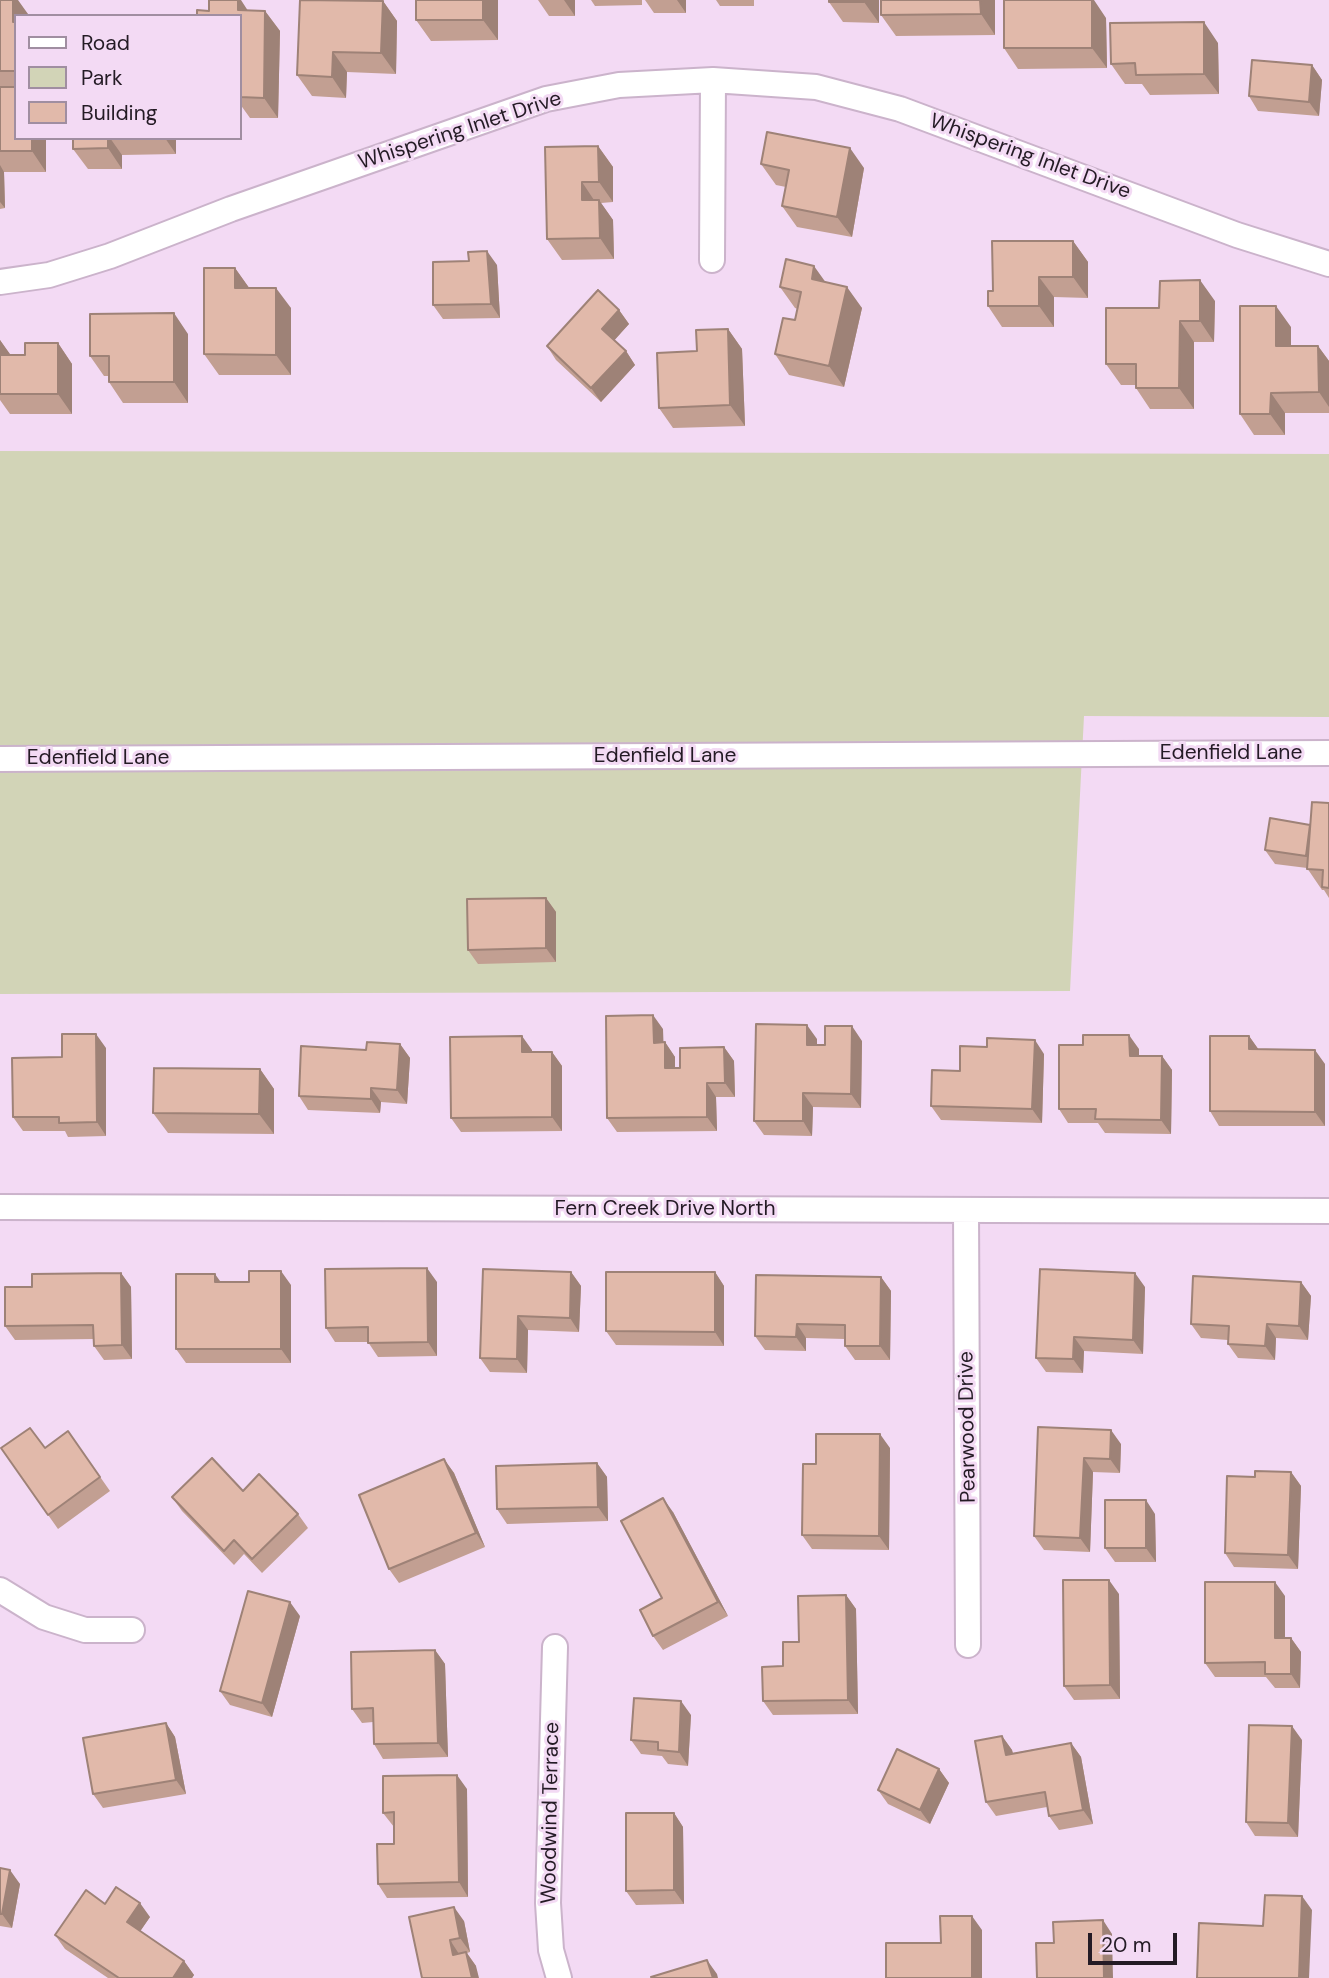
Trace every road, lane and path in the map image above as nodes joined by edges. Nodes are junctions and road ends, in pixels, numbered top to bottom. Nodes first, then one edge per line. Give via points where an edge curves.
1 (713, 80) junction
2 (712, 260) dead end
3 (1329, 264) edge
4 (0, 282) edge
5 (1329, 753) edge
6 (0, 759) edge
7 (0, 1207) edge
8 (966, 1210) junction
9 (1329, 1211) edge
10 (0, 1590) edge
11 (132, 1630) dead end
12 (968, 1645) dead end
13 (555, 1647) dead end
14 (559, 1978) edge

1 - 2 street
1 - 3 street, Whispering Inlet Drive via 816,87 901,109 1237,235
1 - 4 street, Whispering Inlet Drive via 620,85 546,99 110,256 49,275
5 - 6 street, Edenfield Lane
7 - 8 street, Fern Creek Drive North
8 - 9 street, Fern Creek Drive North
8 - 12 street, Pearwood Drive
10 - 11 street via 44,1617 85,1630
13 - 14 street, Woodwind Terrace via 548,1903 551,1950

